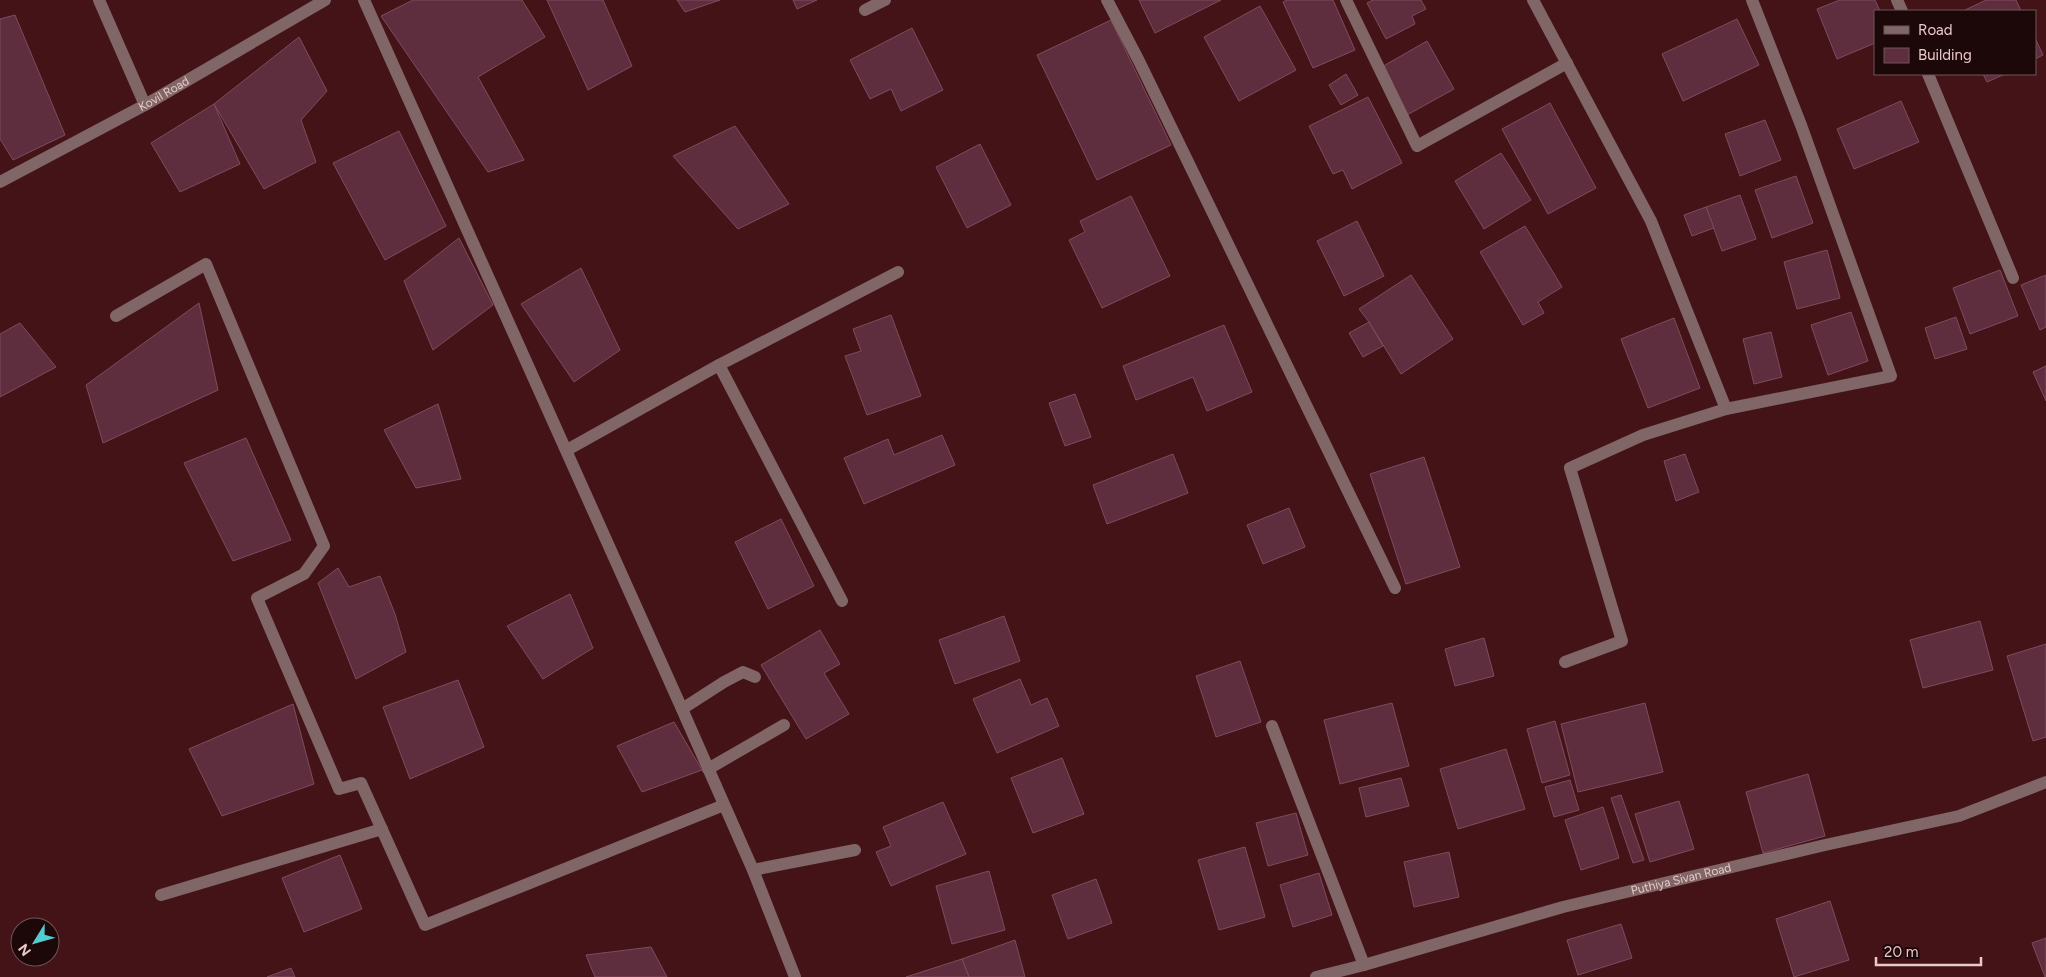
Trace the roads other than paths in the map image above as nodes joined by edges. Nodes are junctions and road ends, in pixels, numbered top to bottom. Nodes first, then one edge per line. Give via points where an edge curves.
1 (99, 0) edge
2 (325, 0) edge
3 (364, 0) edge
4 (885, 0) edge
5 (1107, 0) edge
6 (1346, 0) edge
7 (1533, 0) edge
8 (1752, 0) edge
9 (865, 10) dead end
10 (1567, 63) junction
11 (1928, 75) edge
12 (145, 105) junction
13 (0, 182) edge
14 (898, 272) dead end
15 (2012, 278) dead end
16 (116, 316) dead end
17 (719, 365) junction
18 (1726, 409) junction
19 (567, 450) junction
20 (1395, 588) dead end
21 (842, 601) dead end
22 (1565, 662) dead end
23 (755, 677) dead end
24 (682, 709) junction
25 (784, 725) dead end
26 (1272, 726) dead end
27 (708, 769) junction
28 (2046, 782) edge
29 (724, 804) junction
30 (382, 829) junction
31 (855, 850) dead end
32 (753, 870) junction
33 (161, 896) dead end
34 (1364, 965) junction
35 (795, 977) edge
36 (1316, 977) edge

1 - 12 street
2 - 12 street, Kovil Road
3 - 19 street
4 - 9 street
5 - 20 street
6 - 10 street via 1416,146
7 - 10 street
8 - 18 street via 1801,125 1891,376
10 - 18 street via 1651,220
11 - 15 street
12 - 13 street, Kovil Road
14 - 17 street
16 - 30 street via 206,264 324,546 304,574 257,598 339,789 361,783
17 - 19 street
17 - 21 street
18 - 22 street via 1643,435 1570,468 1622,641
19 - 24 street
23 - 24 street via 743,672
24 - 27 street
25 - 27 street
26 - 34 street
27 - 29 street
28 - 34 street, Puthiya Sivan Road via 1958,816 1563,907
29 - 30 street via 426,924
29 - 32 street
30 - 33 street
31 - 32 street
32 - 35 street
34 - 36 street, Puthiya Sivan Road

